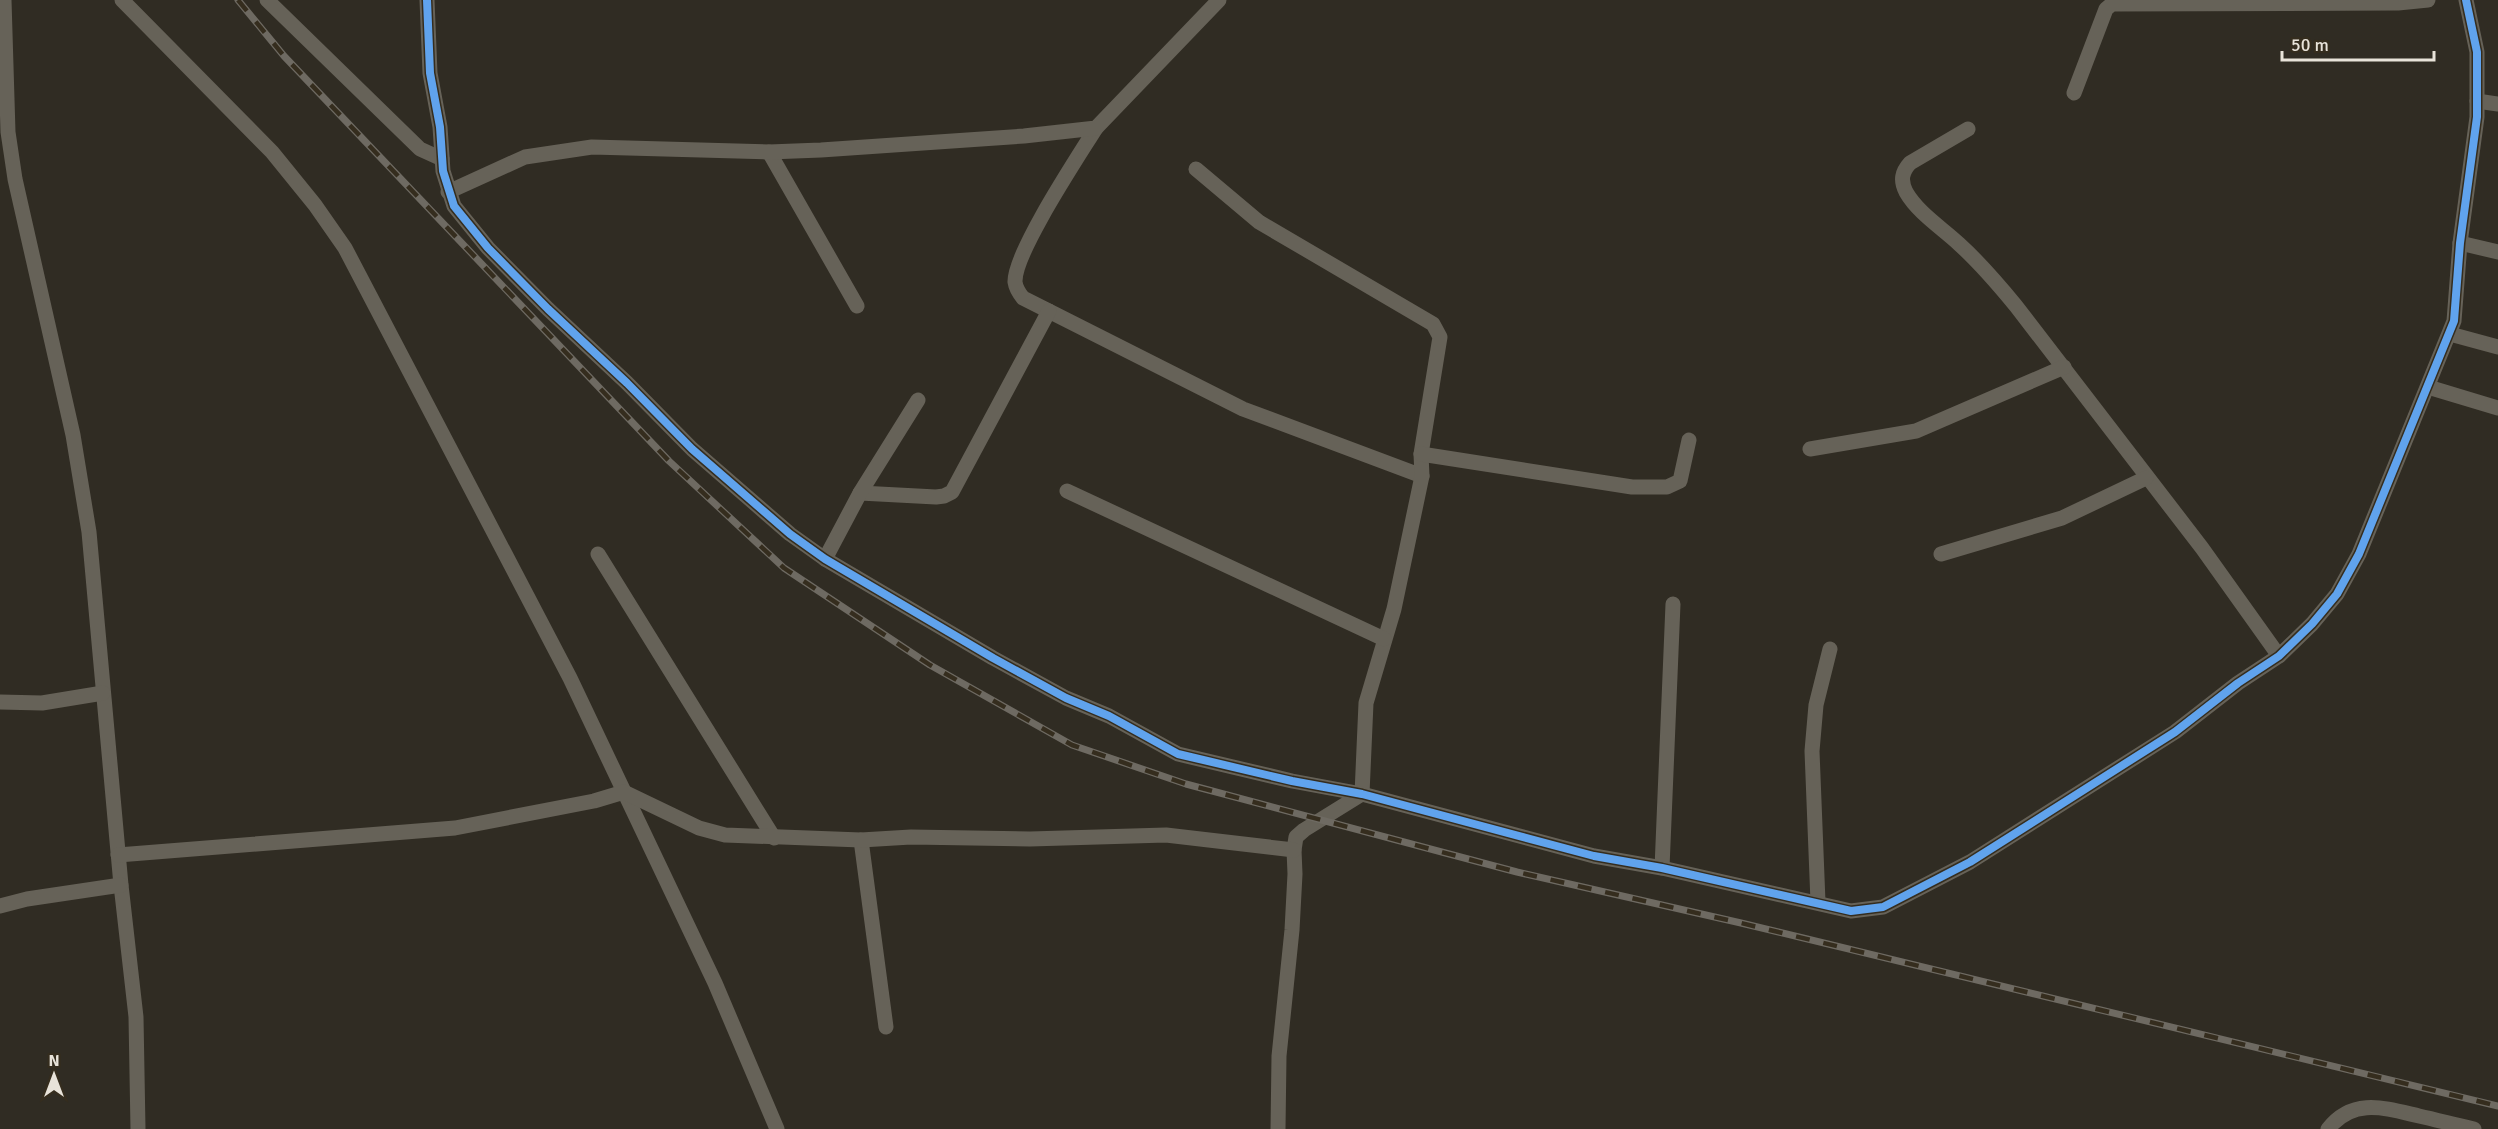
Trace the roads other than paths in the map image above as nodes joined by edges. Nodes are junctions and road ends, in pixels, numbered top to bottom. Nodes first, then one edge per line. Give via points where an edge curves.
1 (122, 0) edge
2 (267, 0) edge
3 (428, 0) edge
4 (1219, 0) edge
5 (2428, 0) edge
6 (2466, 0) edge
7 (3, 5) edge
8 (3, 65) edge
9 (2074, 93) dead end
10 (2477, 101) junction
11 (2498, 104) edge
12 (1096, 128) junction
13 (1968, 129) dead end
14 (769, 152) junction
15 (442, 159) junction
16 (1196, 169) dead end
17 (7, 182) edge
18 (448, 192) junction
19 (2460, 243) junction
20 (2498, 252) edge
21 (857, 306) dead end
22 (1049, 311) junction
23 (2450, 334) junction
24 (2498, 346) edge
25 (2064, 367) junction
26 (2428, 387) junction
27 (918, 400) dead end
28 (2498, 408) edge
29 (1689, 440) dead end
30 (1810, 449) dead end
31 (1421, 454) junction
32 (1422, 476) junction
33 (2146, 478) junction
34 (1067, 490) dead end
35 (860, 493) junction
36 (598, 554) dead end
37 (1941, 554) dead end
38 (825, 560) junction
39 (1672, 604) dead end
40 (1384, 639) junction
41 (1830, 650) dead end
42 (2279, 656) junction
43 (103, 693) junction
44 (0, 702) edge
45 (624, 792) junction
46 (1362, 794) junction
47 (774, 838) junction
48 (861, 840) junction
49 (1294, 850) junction
50 (118, 855) junction
51 (1662, 868) junction
52 (121, 885) junction
53 (1818, 902) junction
54 (0, 906) edge
55 (886, 1027) dead end
56 (138, 1129) edge
57 (777, 1129) edge
58 (1278, 1129) edge
59 (2328, 1129) edge
60 (2474, 1129) edge

1 - 45 street via 272,152 345,248 570,678
2 - 15 street via 420,149
3 - 15 street via 430,73
4 - 12 street
5 - 9 street via 2112,4 2106,9
6 - 10 street via 2477,52
7 - 8 street
8 - 17 street
10 - 11 street
10 - 19 street
12 - 14 street
12 - 22 street via 1046,209 1016,273 1017,291 1023,298
13 - 25 street via 1910,163 1903,171 1906,191 1918,208 1990,274
14 - 18 street via 592,147 557,151 525,157
14 - 21 street
15 - 18 street
16 - 31 street via 1259,222 1438,330 1440,346
17 - 43 street via 82,481
18 - 38 street via 454,206 488,248 692,449
19 - 20 street
19 - 23 street via 2457,304
22 - 32 street via 1243,409
22 - 35 street via 952,492 944,496
23 - 24 street
23 - 26 street
25 - 30 street via 1916,431
25 - 33 street
26 - 28 street
26 - 42 street via 2348,576 2312,624
27 - 35 street
29 - 31 street via 1680,480 1666,487 1632,487
31 - 32 street
32 - 40 street
33 - 37 street via 2061,518
33 - 42 street
34 - 40 street
35 - 38 street
36 - 47 street
38 - 46 street via 1014,670 1178,754
39 - 51 street
40 - 46 street via 1366,703
41 - 53 street via 1816,705 1812,751
42 - 53 street via 2238,682 2175,732 1970,862 1908,896 1883,907 1851,911
43 - 44 street via 42,703
43 - 50 street
45 - 47 street via 699,828 725,835
45 - 50 street via 455,828
45 - 57 street via 715,983
46 - 49 street via 1304,830 1296,837
46 - 51 street via 1594,855
47 - 48 street
48 - 49 street via 1166,835
48 - 55 street
49 - 58 street via 1292,930 1279,1056
50 - 52 street
51 - 53 street
52 - 54 street
52 - 56 street via 136,1017
59 - 60 street via 2346,1112 2382,1107

